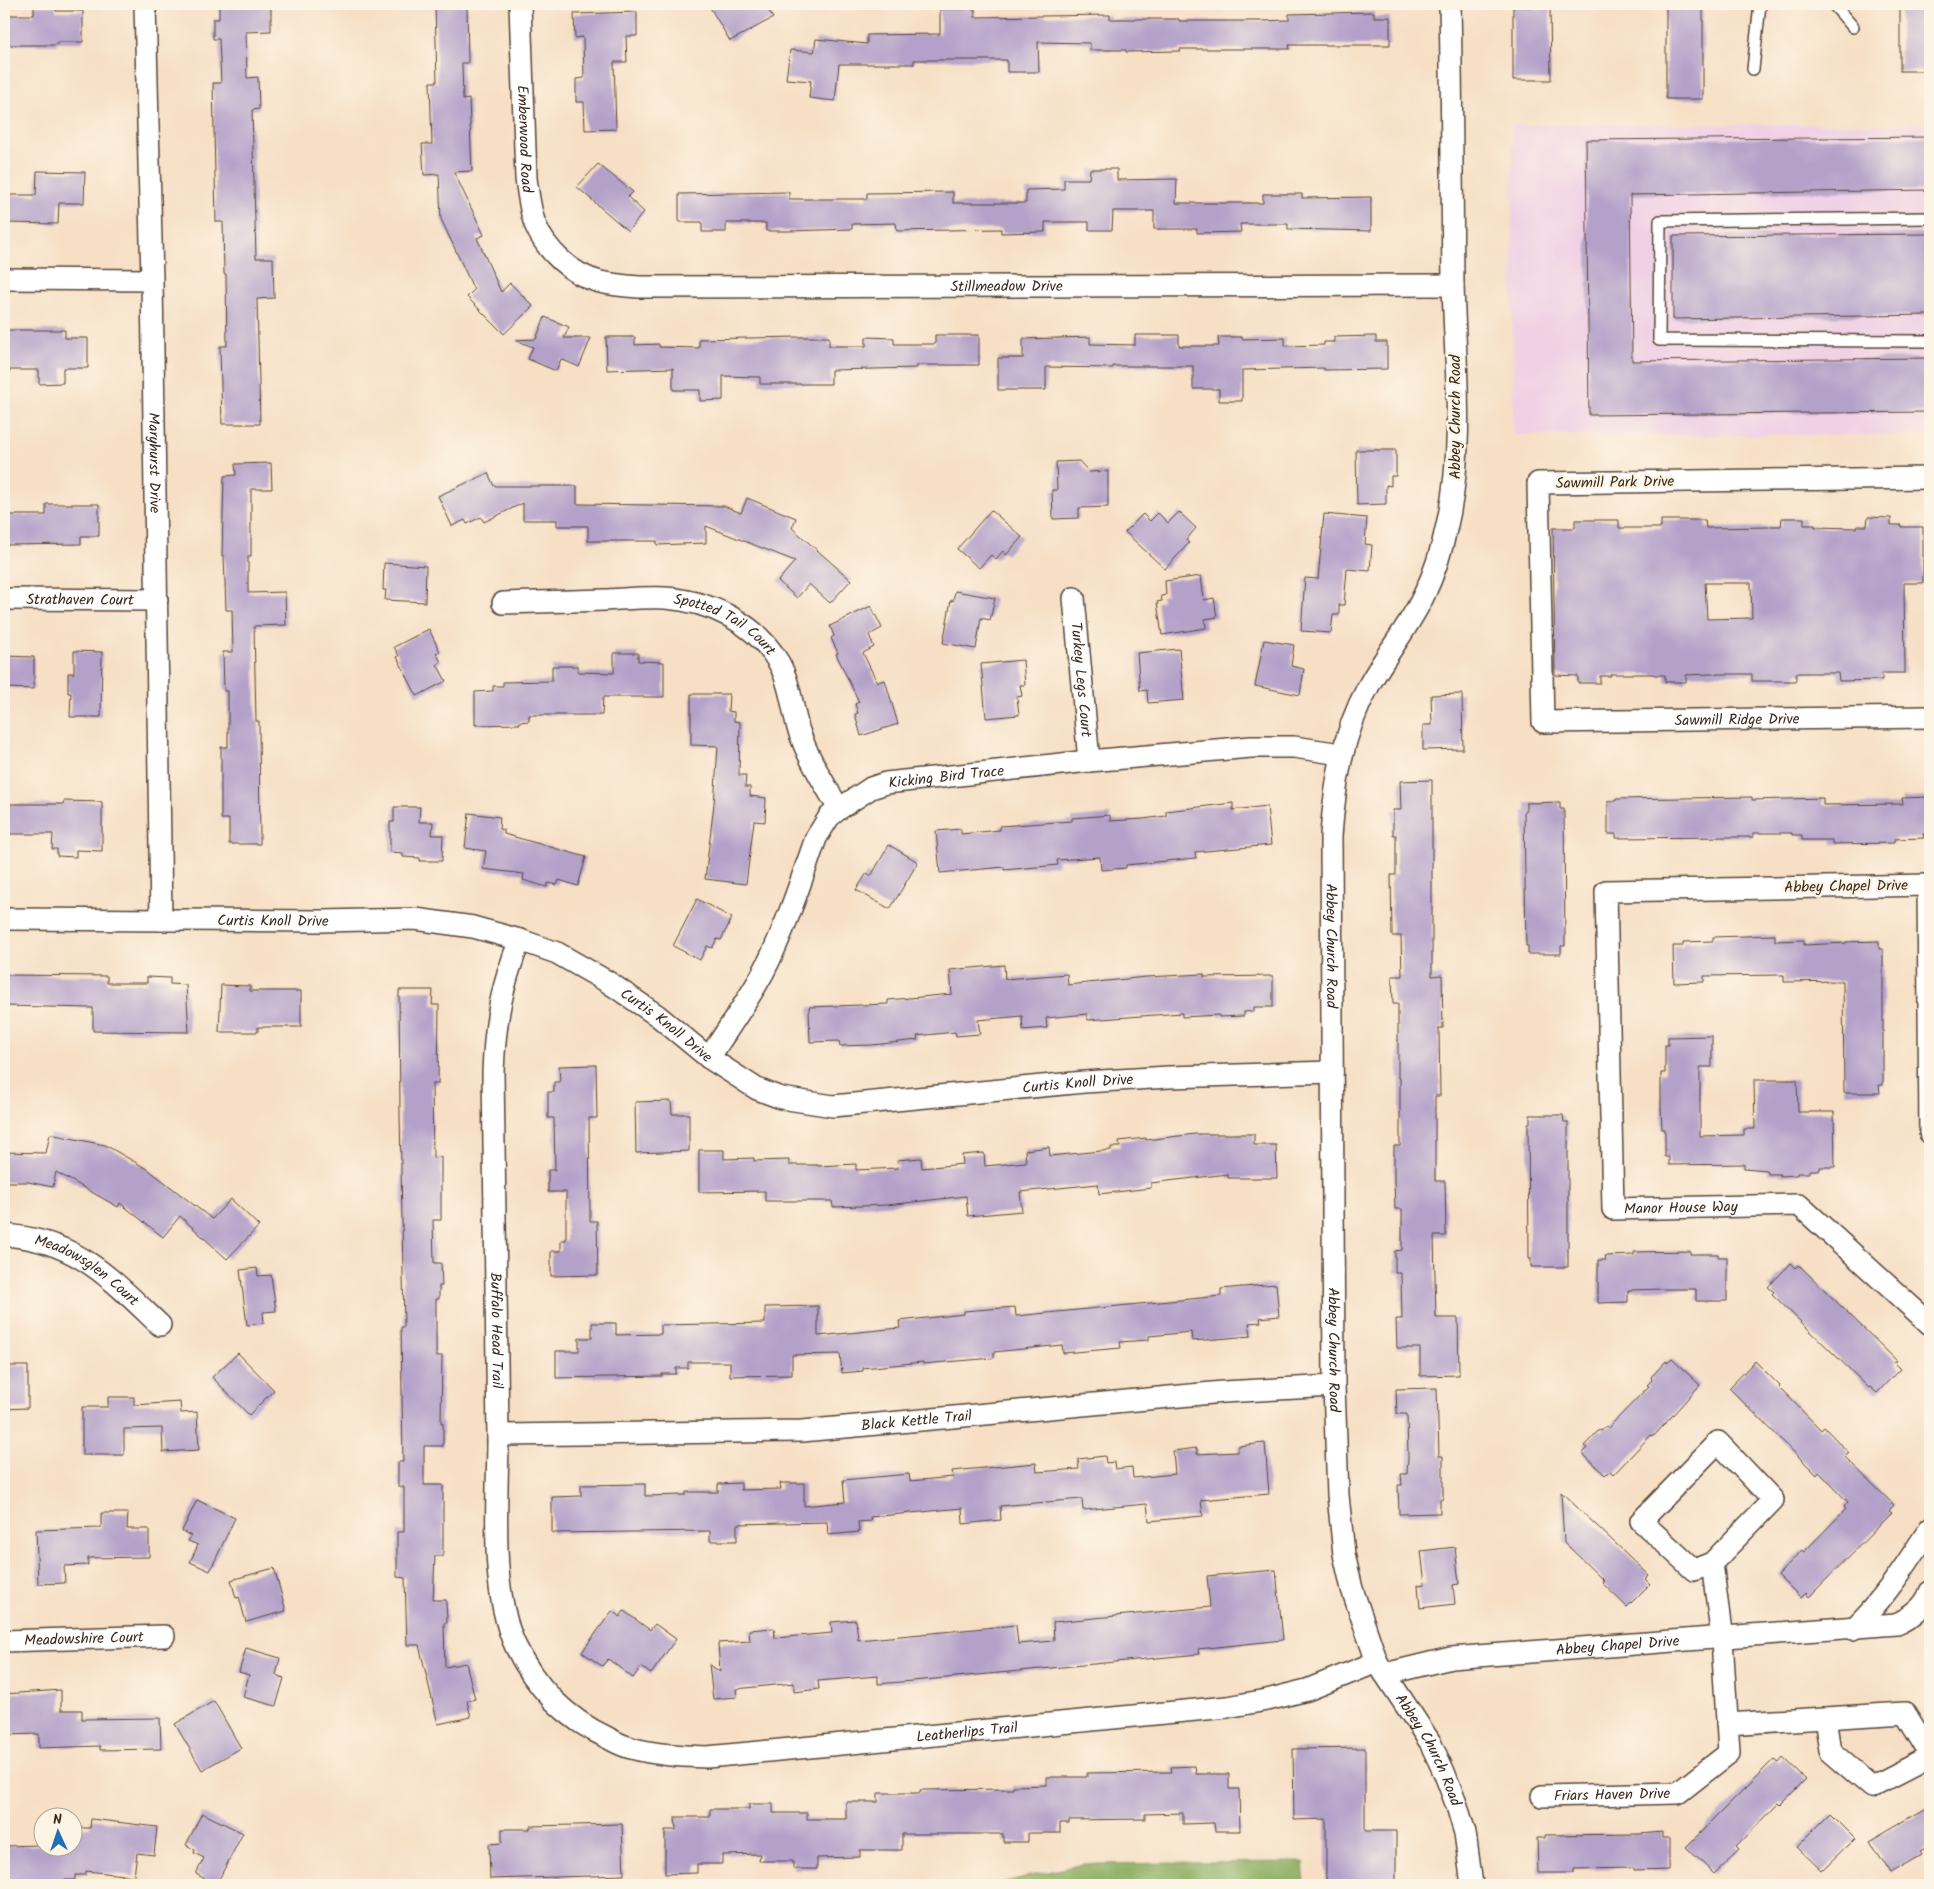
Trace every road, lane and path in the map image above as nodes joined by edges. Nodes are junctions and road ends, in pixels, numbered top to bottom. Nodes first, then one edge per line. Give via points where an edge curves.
1 (146, 4) edge
2 (520, 4) edge
3 (1450, 4) edge
4 (1760, 4) edge
5 (1833, 4) edge
6 (1854, 27) dead end
7 (1753, 69) dead end
8 (1930, 218) edge
9 (563, 262) joint
10 (4, 279) edge
11 (152, 280) junction
12 (1453, 284) junction
13 (1930, 341) edge
14 (1930, 478) edge
15 (1074, 598) dead end
16 (4, 599) edge
17 (157, 600) junction
18 (503, 603) dead end
19 (1930, 717) edge
20 (1543, 722) joint
21 (1341, 754) junction
22 (1089, 761) junction
23 (839, 809) junction
24 (1929, 886) edge
25 (1606, 891) joint
26 (4, 919) edge
27 (161, 920) junction
28 (520, 940) junction
29 (1930, 1036) edge
30 (709, 1058) junction
31 (1332, 1072) junction
32 (1930, 1133) edge
33 (4, 1235) edge
34 (1930, 1324) edge
35 (160, 1325) dead end
36 (1334, 1386) junction
37 (498, 1435) junction
38 (1930, 1528) edge
39 (1712, 1563) junction
40 (1930, 1592) edge
41 (1853, 1629) junction
42 (164, 1636) dead end
43 (1722, 1639) junction
44 (4, 1641) edge
45 (1381, 1668) junction
46 (560, 1708) joint
47 (1825, 1718) junction
48 (1727, 1724) junction
49 (1930, 1755) edge
50 (1542, 1796) dead end
51 (1472, 1885) edge

1 - 11 street, Maryhurst Drive
2 - 9 street, Emberwood Road via 529,202 544,241
3 - 12 street, Abbey Church Road
4 - 7 lane
5 - 6 lane
8 - 13 lane via 1660,221 1659,340
9 - 12 street, Stillmeadow Drive via 599,282 639,286
10 - 11 street
11 - 17 street, Maryhurst Drive
12 - 21 street, Abbey Church Road via 1456,468 1441,554 1424,595 1368,687
14 - 20 street, Sawmill Park Drive via 1538,483
15 - 22 street, Turkey Legs Court
16 - 17 street, Strathaven Court
17 - 27 street, Maryhurst Drive
18 - 23 street, Spotted Tail Court via 665,598 720,610 745,625 765,644 778,663 788,684 799,729 817,772
19 - 20 street, Sawmill Ridge Drive
21 - 22 street, Kicking Bird Trace via 1294,747 1251,747
21 - 31 street, Abbey Church Road via 1331,836
22 - 23 street, Kicking Bird Trace via 886,783 871,788
23 - 30 street, Kicking Bird Trace via 829,817 816,838 788,918 762,975
24 - 25 street, Abbey Chapel Drive
24 - 29 street, Abbey Chapel Drive
25 - 34 street, Manor House Way via 1613,1209 1799,1205
26 - 27 street, Curtis Knoll Drive
27 - 28 street, Curtis Knoll Drive via 416,919 473,927
28 - 30 street, Curtis Knoll Drive via 557,953 608,982 658,1016
28 - 37 street, Buffalo Head Trail via 501,996 494,1054
29 - 32 street, Abbey Chapel Drive
30 - 31 street, Curtis Knoll Drive via 758,1089 781,1098 833,1106 1084,1082
31 - 36 street, Abbey Church Road
33 - 35 street, Meadowsglen Court via 50,1242 83,1257
36 - 37 street, Black Kettle Trail via 1223,1392 802,1431
36 - 45 street, Abbey Church Road via 1344,1554 1352,1589
37 - 46 street, Buffalo Head Trail via 498,1569 503,1607 515,1645 534,1678
38 - 41 street via 1877,1606
39 - 39 street via 1694,1570 1641,1521 1718,1442 1773,1500
39 - 43 street, Friars Haven Drive
40 - 41 street, Abbey Chapel Drive via 1906,1620
41 - 43 street, Abbey Chapel Drive
42 - 44 street, Meadowshire Court
43 - 45 street, Abbey Chapel Drive via 1451,1658
43 - 48 street, Friars Haven Drive
45 - 46 street, Leatherlips Trail via 1307,1690 1227,1707 707,1757 667,1756 628,1748 592,1731
45 - 51 street, Abbey Church Road via 1430,1742 1444,1772 1465,1833
47 - 48 street
47 - 49 street via 1904,1713
47 - 49 street via 1830,1751 1872,1788
48 - 50 street, Friars Haven Drive via 1729,1753 1678,1793

